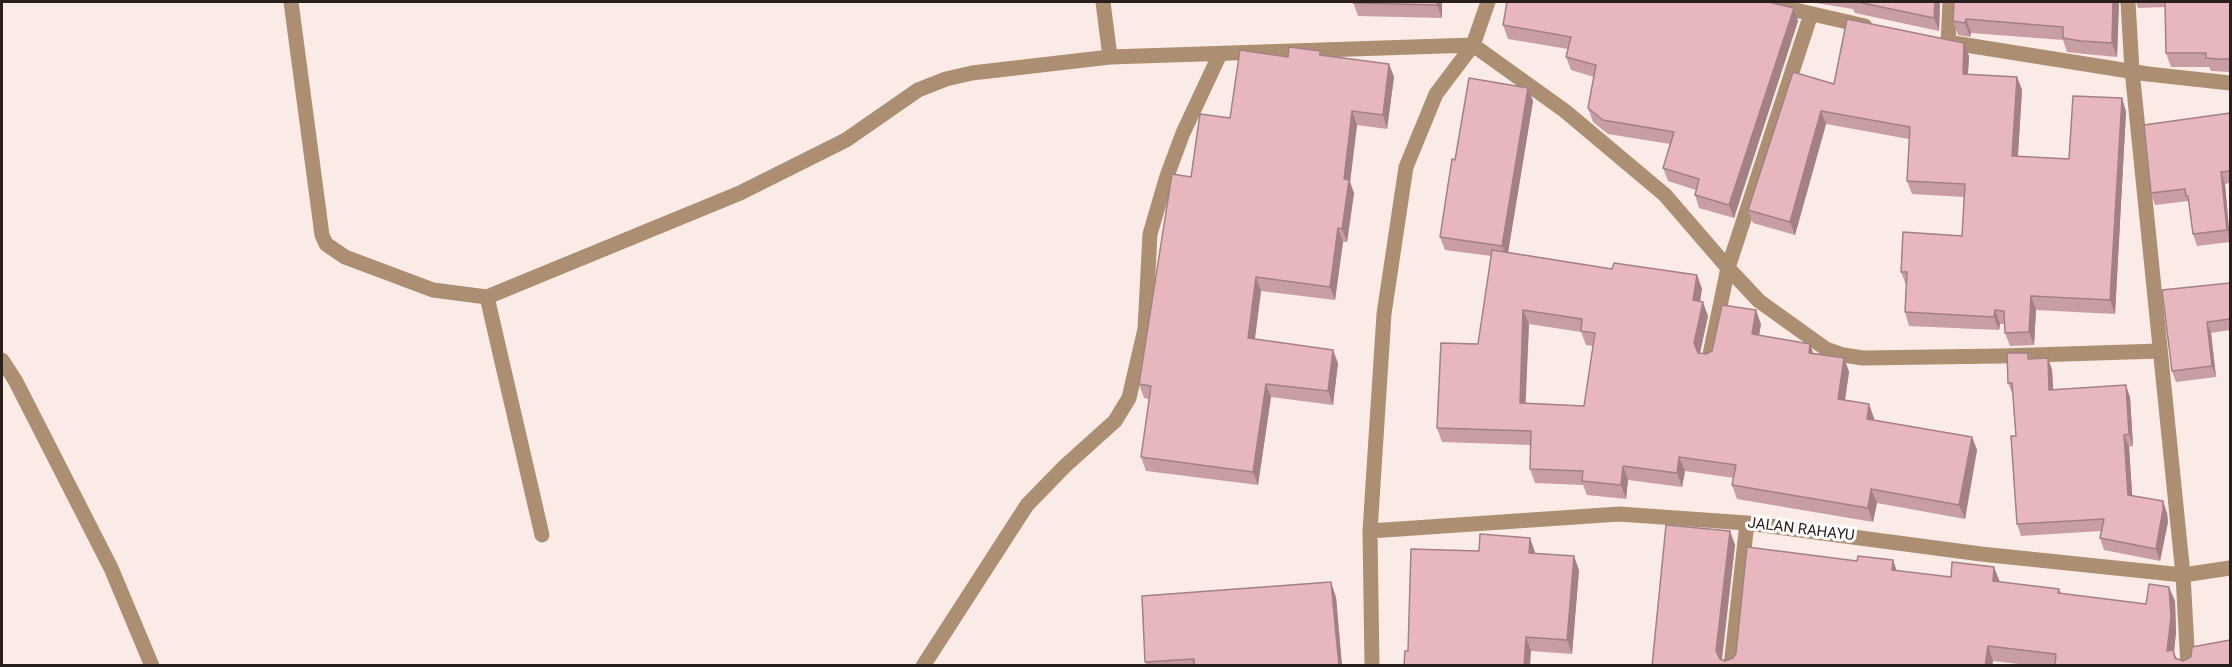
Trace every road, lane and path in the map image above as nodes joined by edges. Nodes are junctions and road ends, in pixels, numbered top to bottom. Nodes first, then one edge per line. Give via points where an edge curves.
1 (291, 2) edge
2 (1103, 2) edge
3 (1488, 2) edge
4 (1760, 2) edge
5 (1950, 2) edge
6 (2128, 2) edge
7 (1811, 14) junction
8 (1879, 28) edge
9 (1473, 45) junction
10 (1220, 54) junction
11 (1110, 57) junction
12 (2132, 70) junction
13 (2230, 83) edge
14 (1728, 268) junction
15 (487, 297) junction
16 (2160, 351) junction
17 (2, 360) edge
18 (1709, 360) edge
19 (1748, 523) junction
20 (1370, 531) junction
21 (542, 535) dead end
22 (2230, 568) edge
23 (2183, 574) junction
24 (152, 666) edge
25 (923, 666) edge
26 (1372, 666) edge
27 (1731, 666) edge
28 (2188, 666) edge

1 - 15 street via 326,244 345,257 433,290
2 - 11 street
3 - 9 street
4 - 7 street
5 - 12 street via 1942,41
6 - 12 street
7 - 8 street
7 - 14 street
9 - 10 street
9 - 14 street via 1565,111 1665,195
9 - 20 street via 1436,93 1406,167 1384,314
10 - 11 street
10 - 25 street via 1167,176 1150,234 1145,329 1130,398 1115,421 1027,505
11 - 15 street via 972,73 928,85 846,140 740,193
12 - 13 street
12 - 16 street
14 - 16 street via 1759,301 1826,349 1843,355 2001,357
14 - 18 street
15 - 21 street
16 - 23 street
17 - 24 street via 111,568
19 - 20 street, JALAN RAHAYU via 1618,514
19 - 23 street, JALAN RAHAYU via 1980,554
19 - 27 street
20 - 26 street
22 - 23 street, JALAN RAHAYU
23 - 28 street

